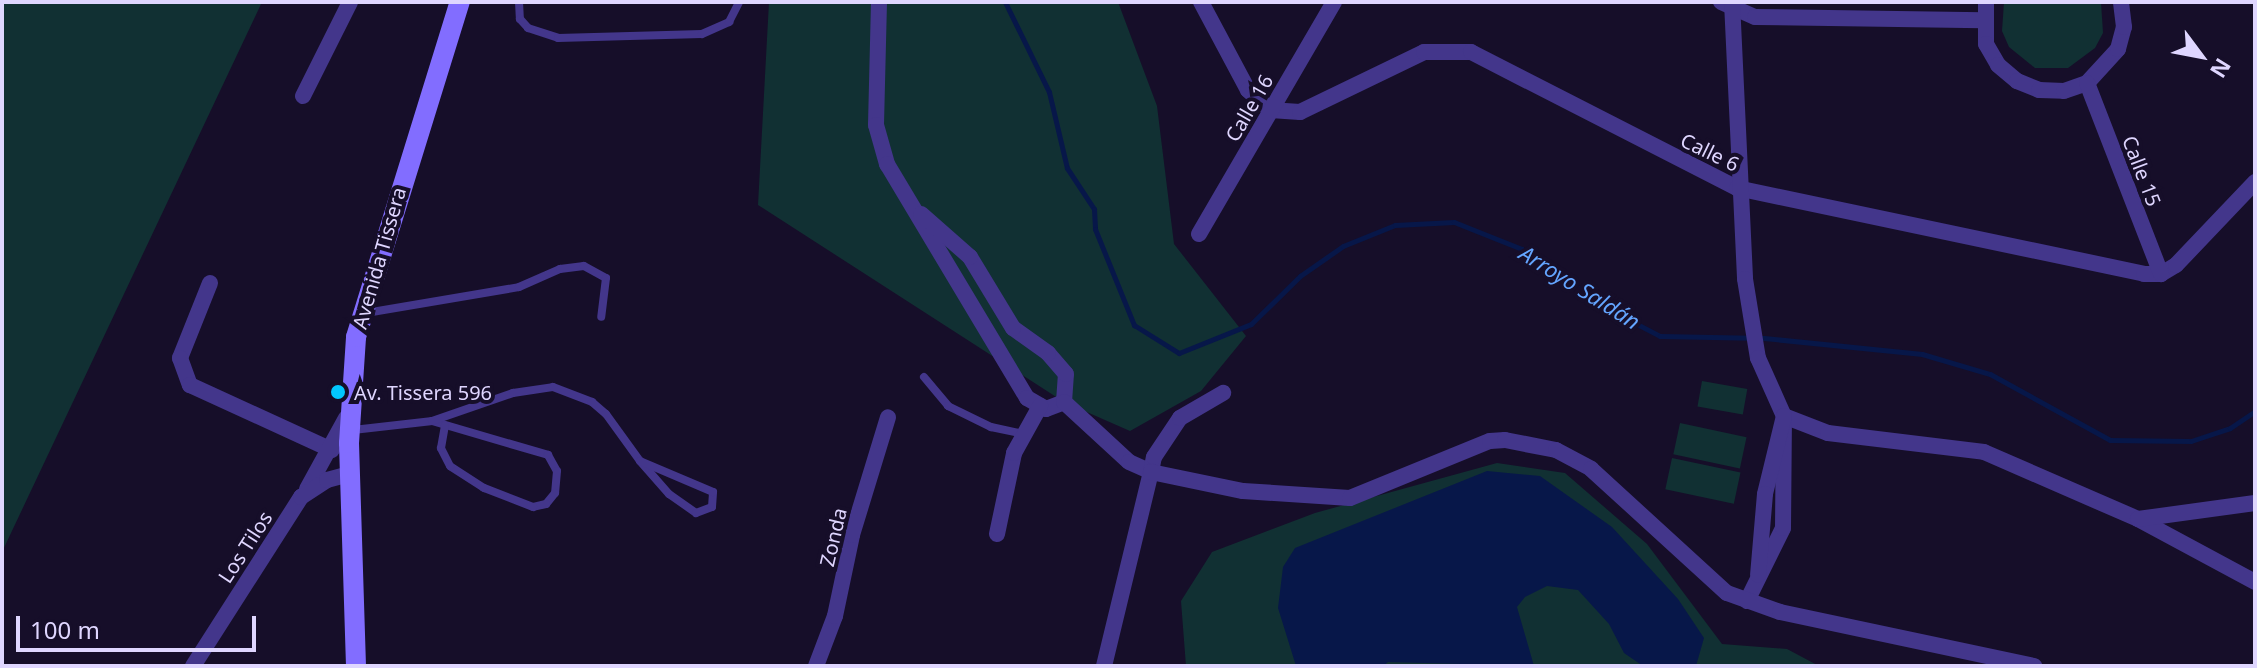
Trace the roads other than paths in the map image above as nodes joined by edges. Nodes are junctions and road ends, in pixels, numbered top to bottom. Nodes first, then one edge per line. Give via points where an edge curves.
1 (350, 2) edge
2 (460, 2) edge
3 (519, 2) edge
4 (739, 2) edge
5 (879, 2) edge
6 (1201, 2) edge
7 (1334, 2) edge
8 (1986, 2) edge
9 (2121, 2) edge
10 (1729, 4) edge
11 (1983, 20) junction
12 (2087, 83) junction
13 (303, 96) dead end
14 (1270, 110) junction
15 (2255, 182) edge
16 (1737, 188) junction
17 (921, 214) junction
18 (1199, 234) dead end
19 (2161, 274) junction
20 (210, 283) dead end
21 (361, 313) junction
22 (601, 317) dead end
23 (1029, 344) junction
24 (1004, 364) junction
25 (924, 377) dead end
26 (1223, 393) dead end
27 (1064, 402) junction
28 (351, 406) junction
29 (1040, 406) junction
30 (1784, 416) junction
31 (888, 417) dead end
32 (432, 421) junction
33 (445, 425) junction
34 (349, 431) junction
35 (1023, 434) junction
36 (332, 450) junction
37 (640, 461) junction
38 (1151, 472) junction
39 (350, 474) junction
40 (301, 497) junction
41 (2255, 503) edge
42 (2138, 519) junction
43 (997, 534) dead end
44 (2255, 582) edge
45 (1747, 601) junction
46 (2025, 665) edge
47 (193, 666) edge
48 (356, 666) edge
49 (816, 666) edge
50 (1104, 666) edge

1 - 13 street
2 - 21 main road, Avenida Tissera
3 - 4 lane via 520,19 528,28 558,38 702,34 729,22
5 - 17 street via 877,134 887,164
6 - 14 street via 1248,90
7 - 14 street, Calle 16
8 - 11 street
9 - 12 street via 2118,49
10 - 11 street via 1755,17
10 - 16 street
11 - 12 street via 1986,44 1998,65 2017,81 2051,90
12 - 19 street, Calle 15
14 - 16 street, Calle 6 via 1300,112 1398,61 1455,49 1487,58
14 - 18 street, Calle 16
15 - 19 street via 2176,265
16 - 19 street, Calle 6
16 - 30 street via 1758,358
17 - 23 street via 970,257 1013,328
17 - 24 street
20 - 36 street via 180,358 190,385
21 - 22 lane via 519,287 560,269 584,266 606,278
21 - 28 main road, Avenida Tissera
23 - 24 street via 1012,351
23 - 27 street via 1048,353 1066,374
24 - 29 street via 1027,398
25 - 35 lane via 948,406 991,427
26 - 38 street via 1180,418 1154,457
27 - 29 street via 1053,409
27 - 38 street via 1129,462
28 - 34 main road, Avenida Tissera
28 - 36 street
29 - 35 street
30 - 42 street via 1828,433 1984,452
30 - 45 street via 1783,528
31 - 49 street, Zonda via 852,535 835,616
32 - 33 lane
32 - 34 lane
32 - 37 lane via 513,393 553,387 592,402
33 - 33 lane via 548,455 557,471 555,493 546,504 533,507 484,488 450,466 441,448
34 - 39 main road, Avenida Tissera
35 - 43 street
36 - 40 street
37 - 37 lane via 669,494 696,513 712,507 713,492
38 - 45 street via 1243,491 1350,498 1490,441 1529,441 1591,469 1717,585
38 - 50 street
39 - 40 street, Los Tilos via 327,480
39 - 48 main road, Avenida Tissera
40 - 47 street, Los Tilos
41 - 42 street
42 - 44 street
45 - 46 street

